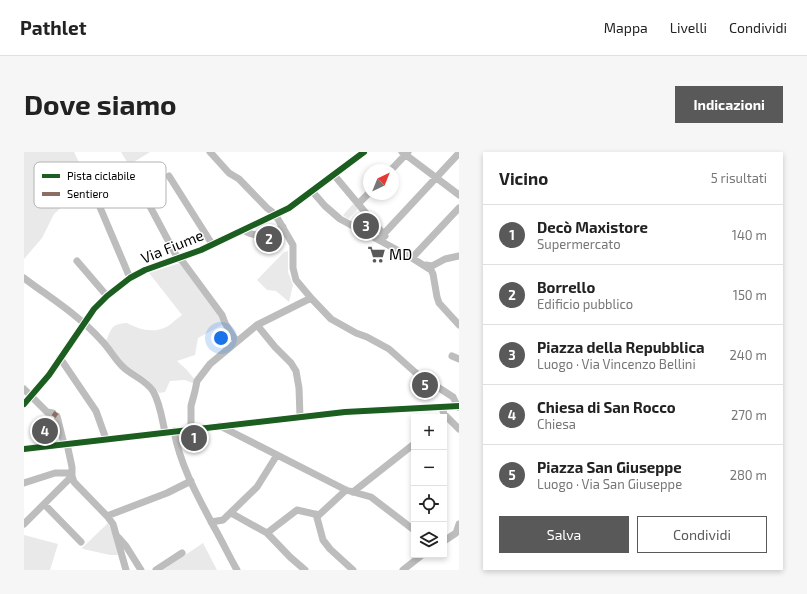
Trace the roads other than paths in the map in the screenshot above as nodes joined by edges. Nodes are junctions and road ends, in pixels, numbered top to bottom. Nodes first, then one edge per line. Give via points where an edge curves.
1 (210, 152) edge
2 (364, 152) edge
3 (405, 153) edge
4 (459, 153) edge
5 (396, 164) edge
6 (334, 175) junction
7 (169, 176) dead end
8 (436, 178) junction
9 (312, 191) junction
10 (459, 196) edge
11 (363, 199) edge
12 (358, 204) junction
13 (100, 208) edge
14 (151, 208) edge
15 (459, 208) edge
16 (276, 214) junction
17 (283, 227) junction
18 (243, 230) junction
19 (381, 236) junction
20 (212, 244) junction
21 (459, 256) edge
22 (412, 258) junction
23 (179, 259) junction
24 (76, 261) dead end
25 (426, 265) junction
26 (24, 278) edge
27 (130, 278) junction
28 (107, 296) junction
29 (311, 298) junction
30 (84, 323) junction
31 (257, 325) junction
32 (459, 326) edge
33 (236, 341) junction
34 (60, 358) junction
35 (24, 389) edge
36 (31, 396) junction
37 (24, 404) edge
38 (459, 407) edge
39 (442, 408) junction
40 (300, 417) junction
41 (450, 421) junction
42 (447, 424) edge
43 (220, 426) junction
44 (191, 429) junction
45 (459, 429) edge
46 (174, 431) junction
47 (165, 432) junction
48 (106, 439) junction
49 (66, 444) junction
50 (411, 446) edge
51 (24, 449) edge
52 (276, 455) junction
53 (71, 474) junction
54 (191, 481) junction
55 (24, 482) edge
56 (350, 491) junction
57 (44, 504) junction
58 (231, 513) junction
59 (316, 514) junction
60 (107, 516) junction
61 (212, 522) junction
62 (24, 524) edge
63 (459, 524) edge
64 (411, 528) edge
65 (267, 533) junction
66 (117, 535) junction
67 (458, 536) edge
68 (447, 541) edge
69 (81, 542) dead end
70 (182, 553) dead end
71 (418, 558) edge
72 (126, 570) edge
73 (142, 570) edge
74 (156, 570) edge
75 (237, 570) edge
76 (305, 570) edge
77 (353, 570) edge
78 (403, 570) edge

1 - 16 street via 229,173 239,179
2 - 6 street, Via Fiume
3 - 5 street
3 - 8 street
4 - 8 street
6 - 9 street, Via Fiume
6 - 12 street
7 - 20 street
8 - 10 street
8 - 19 street
9 - 16 street, Via Fiume
9 - 19 street via 338,217
11 - 12 street
12 - 19 street
13 - 27 street
14 - 23 street
15 - 22 street
16 - 17 street
16 - 18 street, Via Fiume
17 - 18 street via 262,236
17 - 29 street via 293,245 296,280
18 - 20 street, Via Fiume
19 - 22 street via 392,247
20 - 23 street, Via Fiume
21 - 25 street via 445,259 432,266
22 - 25 street
23 - 27 street, Via Fiume via 145,270
23 - 33 street via 222,315
24 - 28 street
25 - 32 street via 433,274 439,303
26 - 30 street
27 - 28 street, Via Fiume
28 - 30 street, Via Fiume via 94,308
29 - 31 street
29 - 38 street via 331,319 389,349 416,373 453,397
30 - 34 street, Via Fiume
30 - 47 street via 101,339 123,367 144,381 154,392
31 - 33 street
31 - 40 street via 296,371
33 - 44 street via 210,364 198,381 191,406
34 - 36 street, Via Fiume
34 - 48 street via 96,411
35 - 36 street
36 - 37 street, Via Fiume
36 - 49 street via 47,412 55,414
38 - 39 street
39 - 40 street via 369,410
39 - 41 street
40 - 43 street
41 - 42 street
41 - 45 street
43 - 44 street
43 - 52 street
44 - 46 street
46 - 47 street
46 - 54 street via 177,448
47 - 48 street
48 - 49 street
49 - 51 street
49 - 53 street via 72,467
50 - 56 street
52 - 56 street
52 - 58 street via 257,487
53 - 55 street via 55,473
53 - 57 street
53 - 60 street via 74,482
54 - 60 street
54 - 61 street
56 - 59 street via 319,515
56 - 64 street via 371,497
57 - 62 street
57 - 69 street
58 - 61 street via 223,520
58 - 65 street
59 - 65 street via 297,510
59 - 77 street via 323,540
60 - 66 street
61 - 75 street
63 - 67 street
65 - 76 street
66 - 72 street
66 - 73 street
67 - 68 street
70 - 74 street
71 - 78 street

